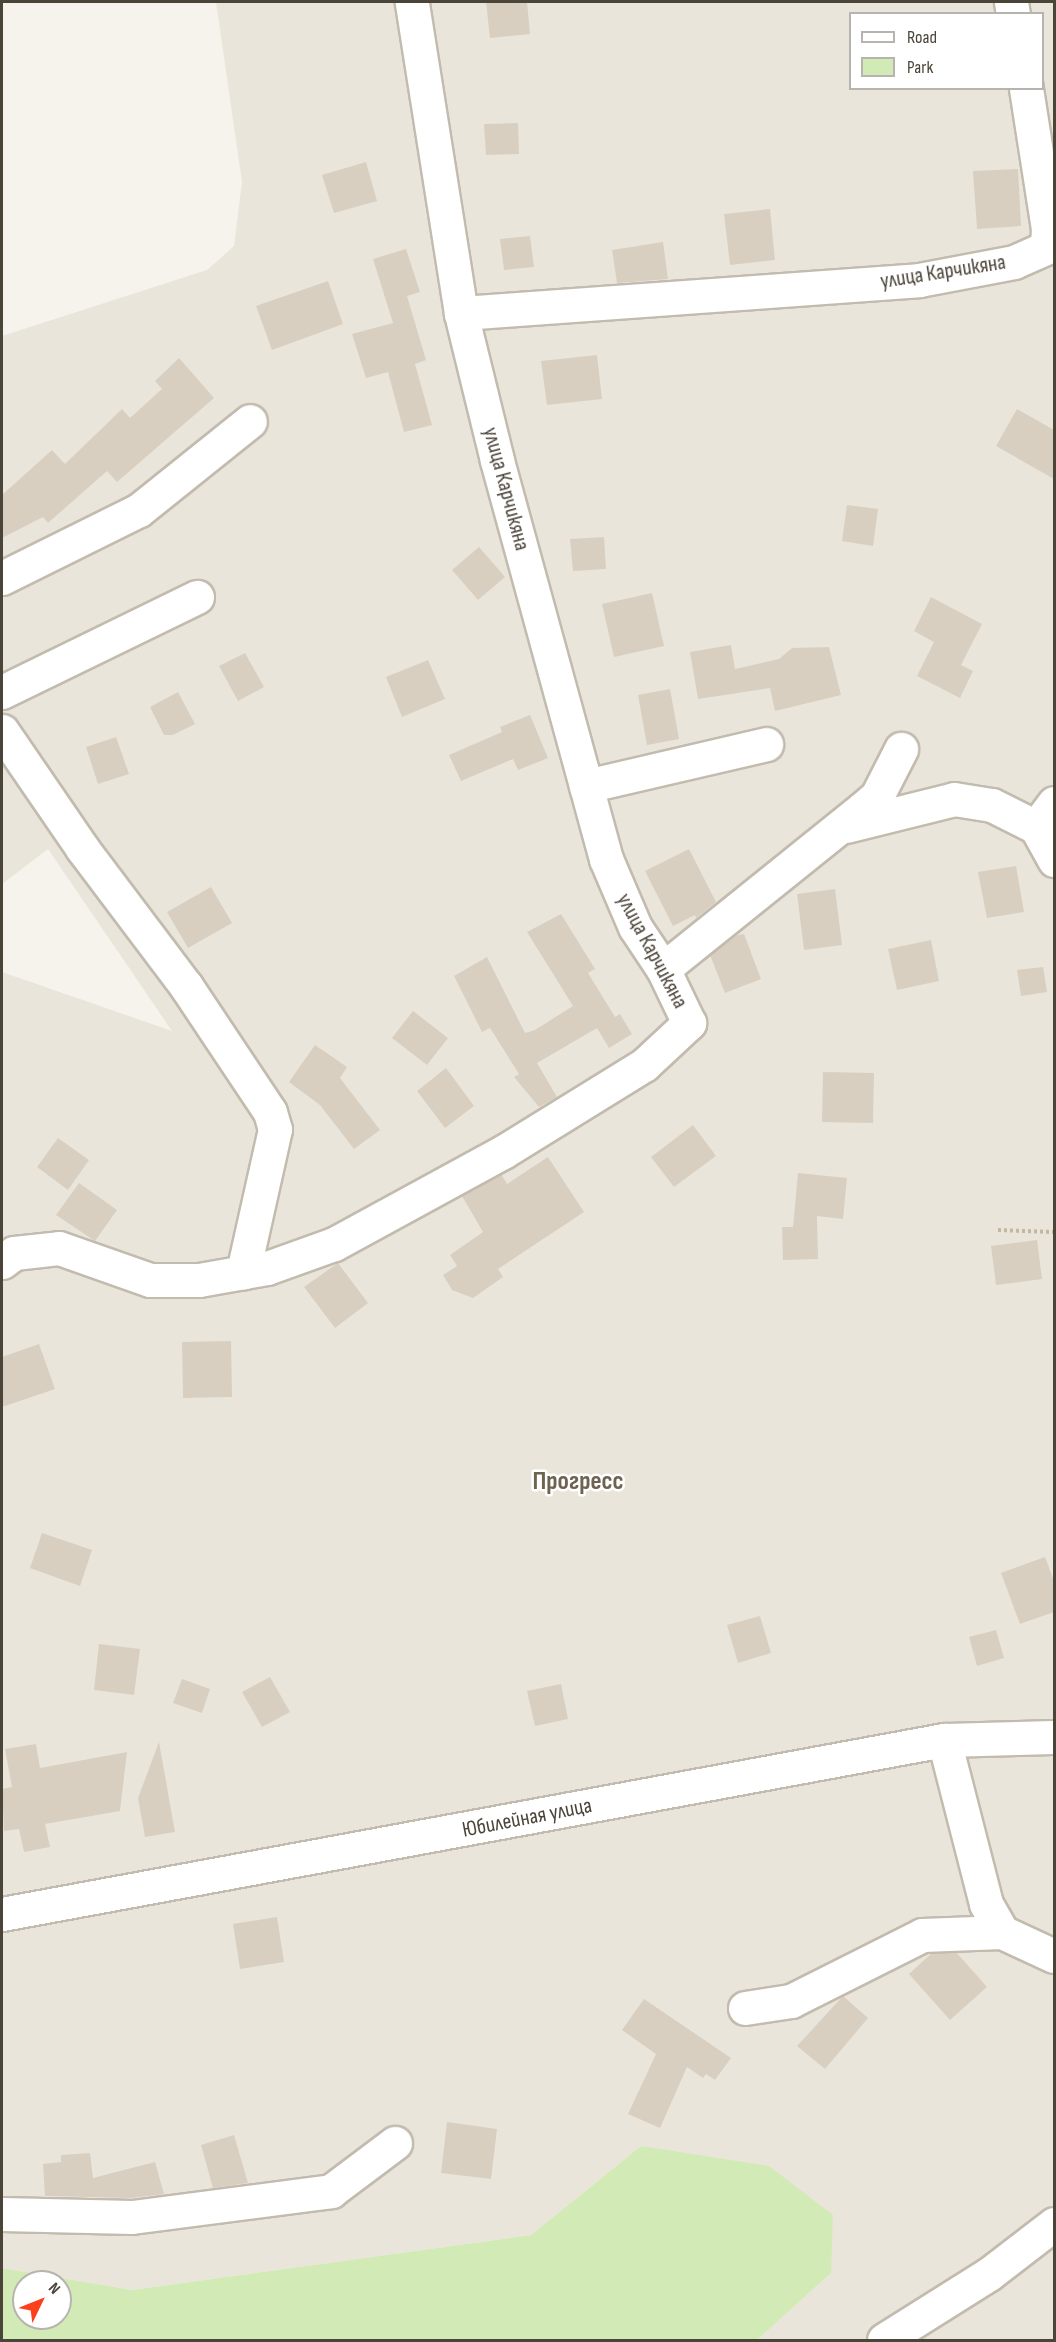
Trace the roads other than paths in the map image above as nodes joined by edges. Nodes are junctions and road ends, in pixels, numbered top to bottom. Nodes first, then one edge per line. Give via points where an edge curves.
1 (412, 2) edge
2 (1026, 90) edge
3 (461, 313) junction
4 (250, 421) dead end
5 (2, 578) edge
6 (197, 597) dead end
7 (2, 692) edge
8 (2, 731) edge
9 (766, 744) dead end
10 (900, 749) dead end
11 (586, 786) junction
12 (1045, 815) edge
13 (839, 828) junction
14 (1054, 860) edge
15 (663, 969) junction
16 (6, 1254) edge
17 (243, 1272) junction
18 (1054, 1737) edge
19 (944, 1740) junction
20 (2, 1914) edge
21 (1002, 1932) junction
22 (1054, 1956) edge
23 (745, 2008) dead end
24 (395, 2143) dead end
25 (2, 2214) edge
26 (1054, 2224) edge
27 (884, 2340) edge

1 - 3 street, улица Карчикяна
2 - 3 street, улица Карчикяна via 1048,229 1047,247 1014,262 919,280
3 - 11 street, улица Карчикяна
4 - 5 street via 139,510
6 - 7 street
8 - 17 street via 82,848 186,986 270,1112 275,1129
9 - 11 street
10 - 13 street via 877,796
11 - 15 street, улица Карчикяна via 606,858 636,927
12 - 13 street via 954,799
12 - 14 street
13 - 15 street
15 - 17 street, улица Карчикяна via 689,1023 644,1065 503,1152 334,1244 267,1268
16 - 17 street, улица Карчикяна via 59,1248 150,1280 199,1280
18 - 19 street, Юбилейная улица
19 - 20 street, Юбилейная улица
19 - 21 street via 986,1904
21 - 22 street
21 - 23 street via 922,1935 790,2001
24 - 25 street via 331,2191 132,2217
26 - 27 street via 989,2274

